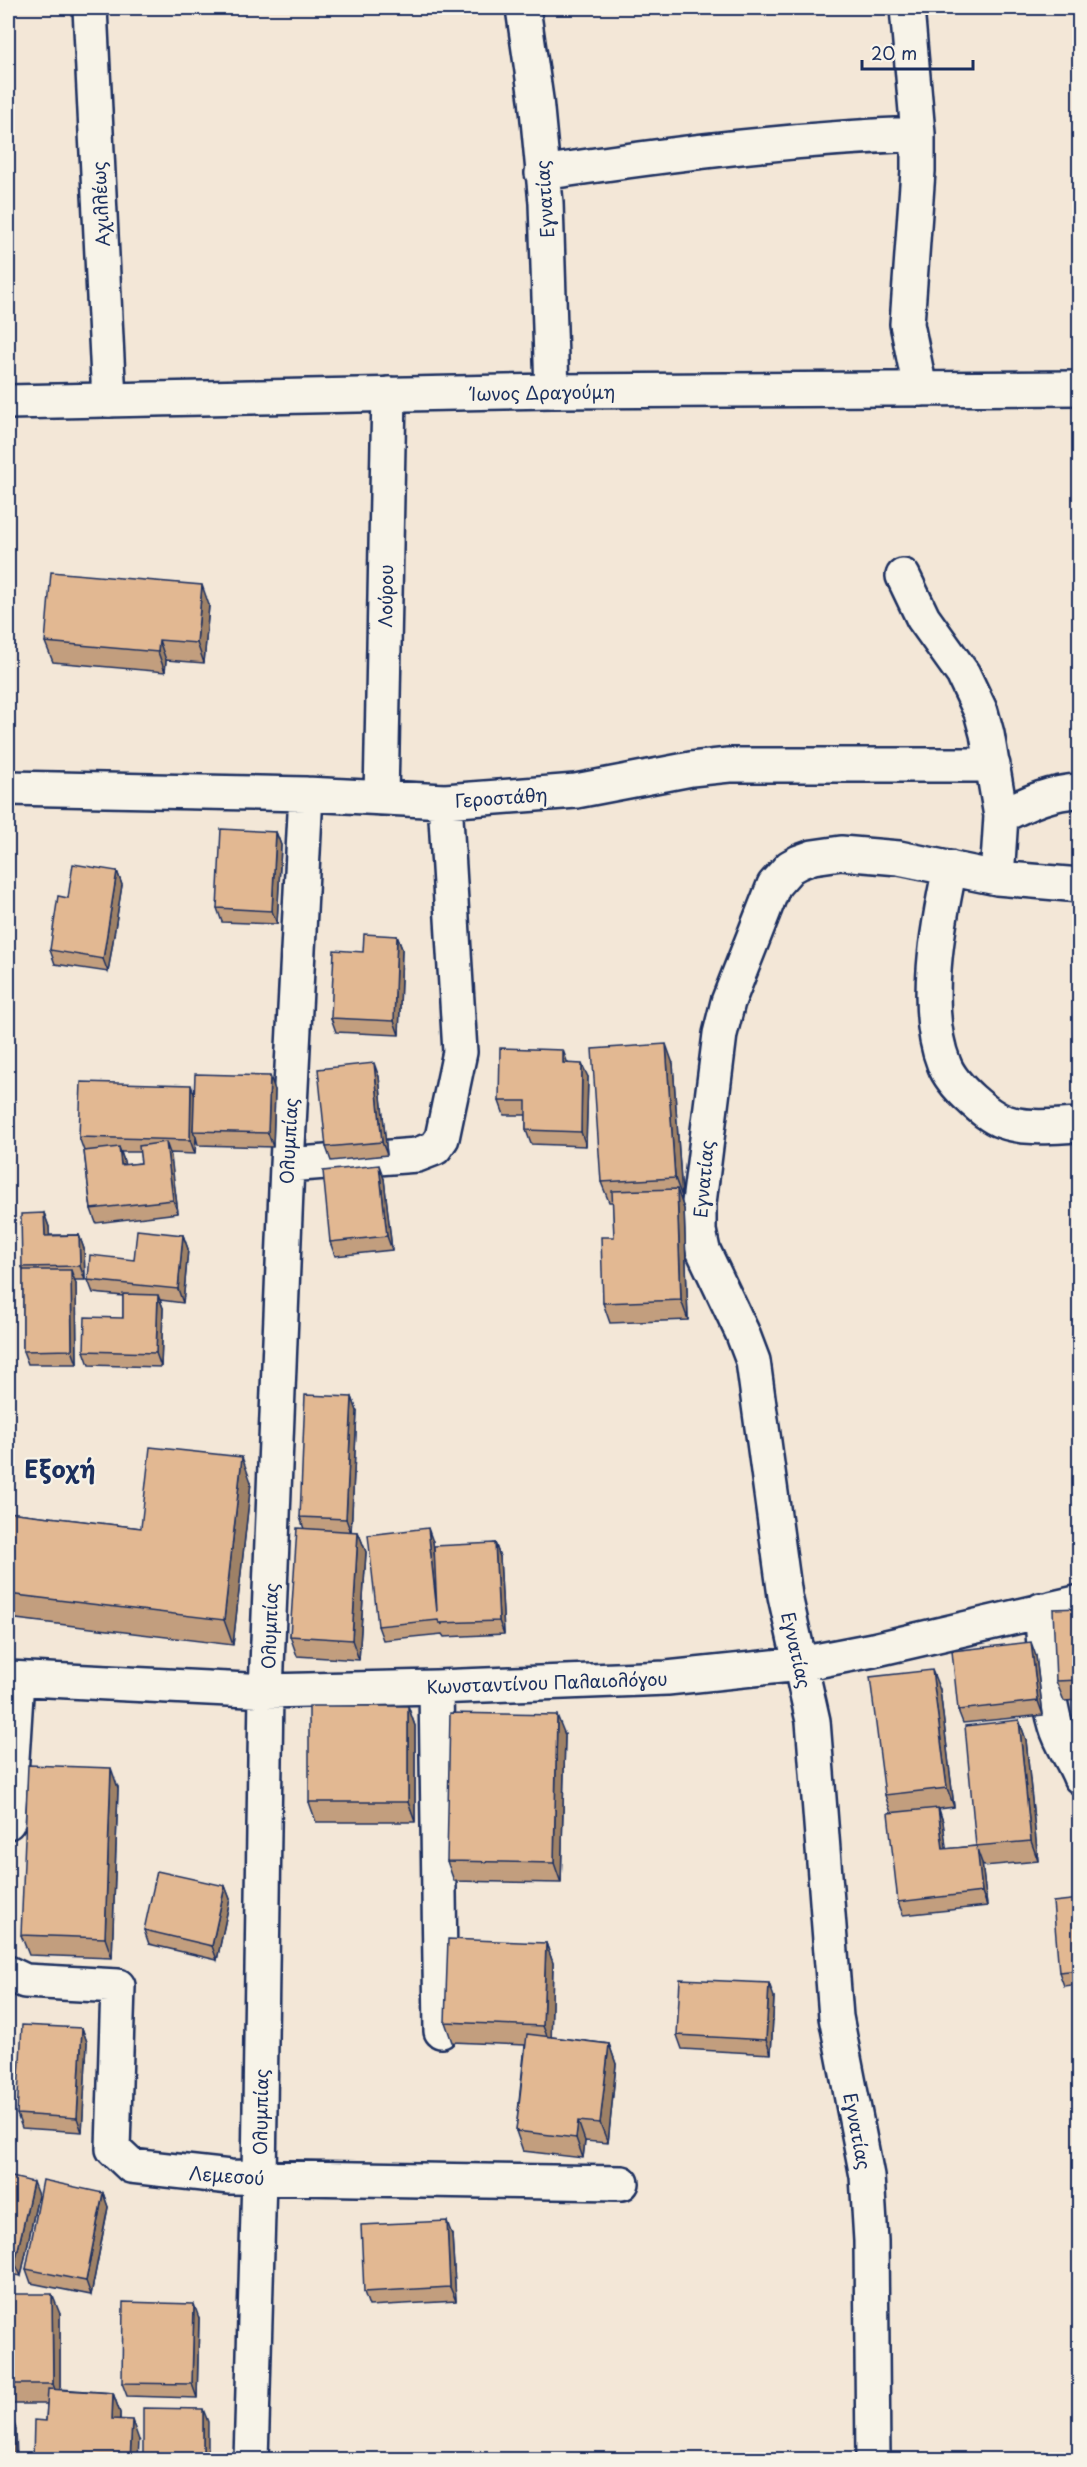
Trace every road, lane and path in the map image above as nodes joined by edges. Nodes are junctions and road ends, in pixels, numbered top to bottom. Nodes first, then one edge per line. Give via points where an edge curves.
1 (90, 8) edge
2 (523, 8) edge
3 (908, 8) edge
4 (918, 134) junction
5 (542, 173) junction
6 (1080, 388) edge
7 (920, 389) junction
8 (552, 391) junction
9 (389, 394) junction
10 (109, 400) junction
11 (8, 402) edge
12 (903, 576) dead end
13 (993, 765) junction
14 (8, 788) edge
15 (1080, 791) edge
16 (306, 794) junction
17 (381, 798) junction
18 (445, 801) junction
19 (1001, 816) junction
20 (950, 868) junction
21 (997, 878) junction
22 (1080, 885) edge
23 (1080, 1125) edge
24 (287, 1165) junction
25 (1080, 1602) edge
26 (1041, 1610) junction
27 (800, 1664) junction
28 (12, 1678) edge
29 (436, 1687) junction
30 (266, 1691) junction
31 (1080, 1777) edge
32 (8, 1822) edge
33 (8, 1973) edge
34 (441, 2031) dead end
35 (259, 2178) junction
36 (622, 2183) dead end
37 (251, 2460) edge
38 (873, 2460) edge

1 - 10 street, Αχιλλέως
2 - 5 street, Εγνατίας
3 - 4 street
4 - 5 street via 775,142
4 - 7 street via 907,324
5 - 8 street, Εγνατίας
6 - 7 street, Ίωνος Δραγούμη
7 - 8 street, Ίωνος Δραγούμη
8 - 9 street, Ίωνος Δραγούμη
9 - 10 street, Ίωνος Δραγούμη
9 - 17 street, Λούρου
10 - 11 street, Ίωνος Δραγούμη
12 - 13 street via 922,618 973,694
13 - 18 street, Γεροστάθη via 729,765 576,791
13 - 19 street
14 - 16 street, Γεροστάθη
15 - 19 street via 1039,797
16 - 17 street, Γεροστάθη
16 - 24 street, Ολυμπίας
17 - 18 street, Γεροστάθη
18 - 24 street via 460,1052 442,1138 435,1148 417,1155
19 - 21 street
20 - 21 street
20 - 23 street via 937,938 934,992 944,1064 968,1096 1000,1121 1030,1127
20 - 27 street, Εγνατίας via 841,853 813,857 790,867 769,895 728,1002 720,1034 704,1150 699,1231 702,1250 753,1361 785,1596
21 - 22 street
24 - 30 street, Ολυμπίας
25 - 26 street, Κωνσταντίνου Παλαιολόγου
26 - 27 street, Κωνσταντίνου Παλαιολόγου
26 - 31 street via 1056,1726
27 - 29 street, Κωνσταντίνου Παλαιολόγου via 667,1678
27 - 38 street, Εγνατίας via 816,1742 836,2017 867,2176
28 - 30 street, Κωνσταντίνου Παλαιολόγου
28 - 32 street
29 - 30 street, Κωνσταντίνου Παλαιολόγου
29 - 34 street
30 - 35 street, Ολυμπίας
33 - 35 street, Λεμεσού via 25,1981 117,1986 113,2149 131,2166
35 - 36 street, Λεμεσού
35 - 37 street, Ολυμπίας

